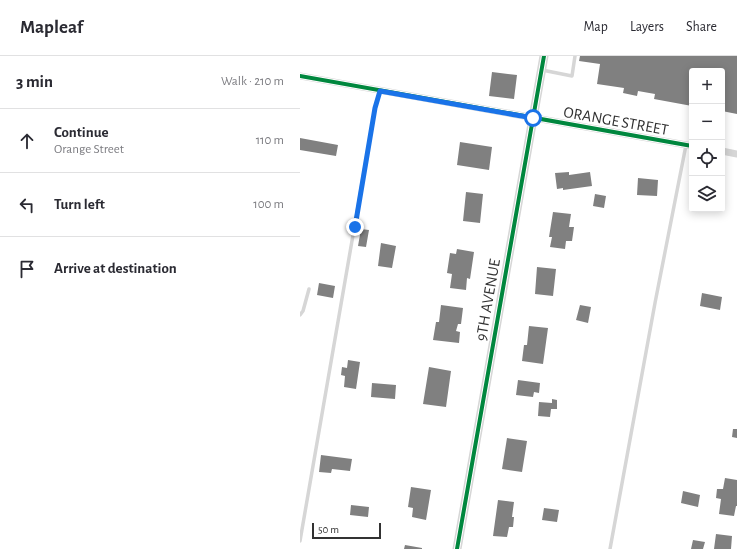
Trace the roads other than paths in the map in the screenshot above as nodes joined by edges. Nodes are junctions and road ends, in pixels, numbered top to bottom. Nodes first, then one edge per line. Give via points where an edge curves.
1 (544, 56) edge
2 (575, 56) edge
3 (541, 70) junction
4 (300, 76) edge
5 (380, 91) junction
6 (533, 118) junction
7 (689, 146) edge
8 (725, 152) edge
9 (737, 154) edge
10 (309, 289) dead end
11 (300, 316) edge
12 (300, 541) edge
13 (457, 549) edge
14 (610, 549) edge

1 - 3 street, 9TH AVENUE
2 - 3 lane via 572,76
3 - 6 street, 9TH AVENUE
4 - 5 street, ORANGE STREET
5 - 6 street, ORANGE STREET
5 - 12 lane
6 - 7 street, ORANGE STREET
6 - 13 street, 9TH AVENUE
7 - 14 lane via 655,303
8 - 9 street
10 - 11 lane

